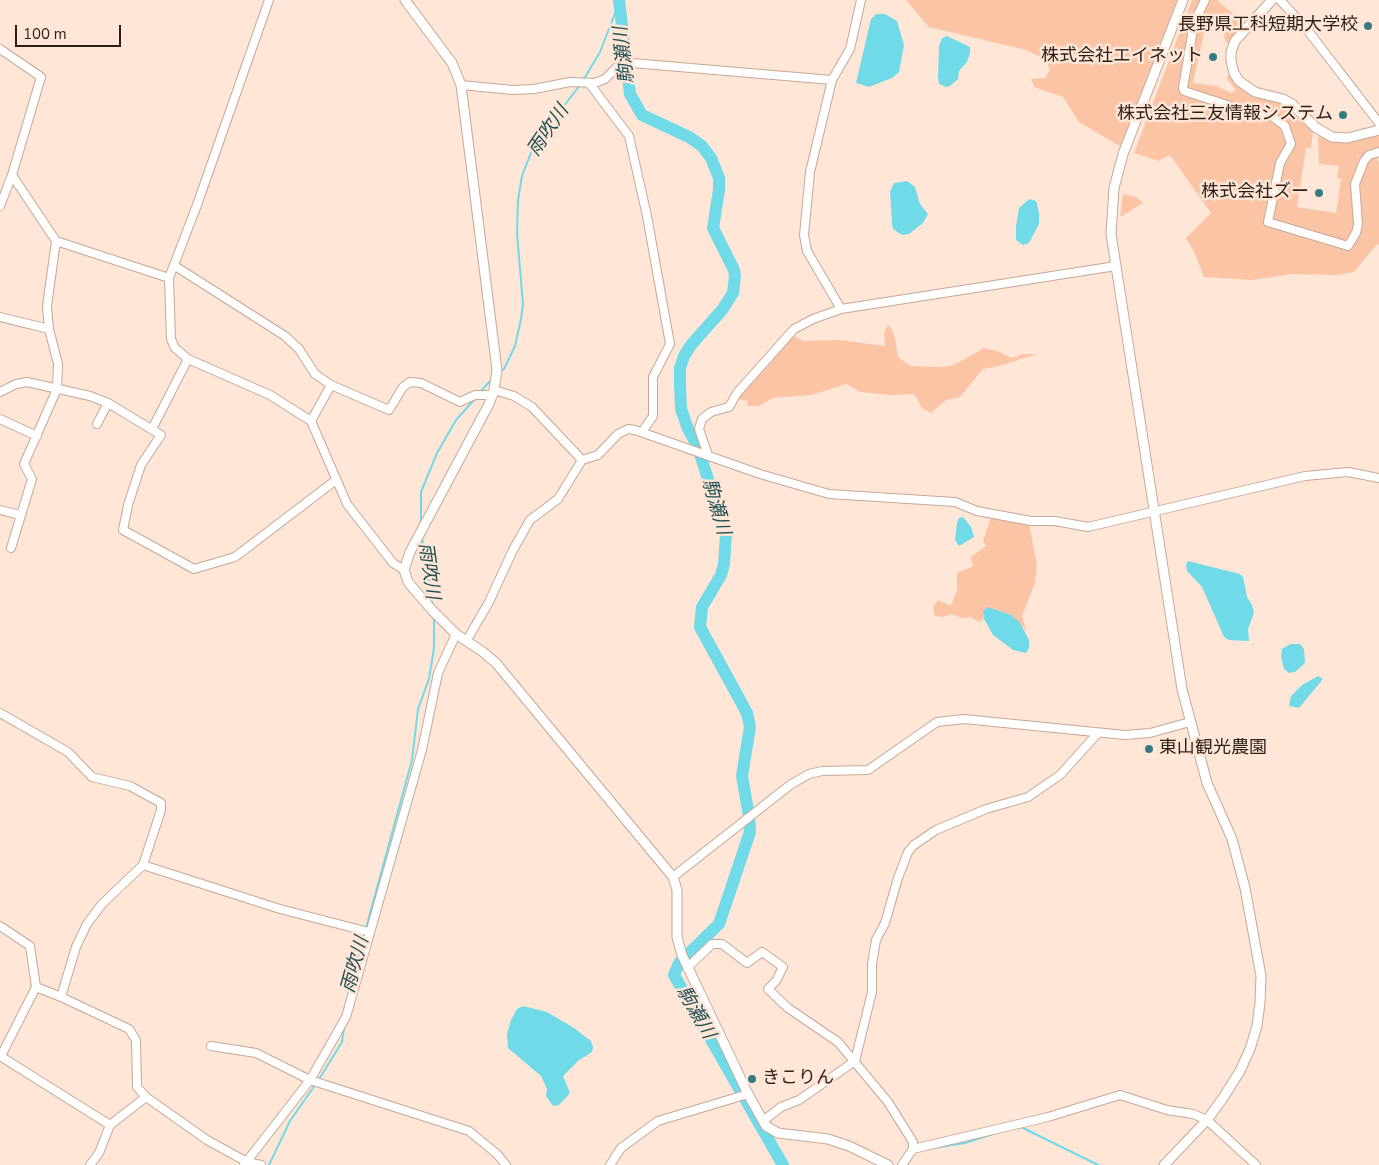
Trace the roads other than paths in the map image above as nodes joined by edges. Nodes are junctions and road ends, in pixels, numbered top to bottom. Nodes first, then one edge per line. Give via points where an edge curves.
1 (269, 0) edge
2 (405, 0) edge
3 (861, 0) edge
4 (1183, 0) edge
5 (1204, 0) edge
6 (1272, 0) edge
7 (1280, 0) edge
8 (0, 49) edge
9 (832, 80) junction
10 (584, 82) junction
11 (461, 85) junction
12 (1379, 123) edge
13 (1379, 130) edge
14 (1379, 152) edge
15 (12, 174) junction
16 (0, 206) edge
17 (56, 241) junction
18 (175, 266) junction
19 (1116, 266) junction
20 (169, 278) junction
21 (841, 309) junction
22 (0, 317) edge
23 (49, 329) junction
24 (188, 359) junction
25 (331, 385) junction
26 (57, 389) junction
27 (492, 391) junction
28 (0, 392) edge
29 (108, 403) junction
30 (0, 419) edge
31 (311, 421) junction
32 (97, 424) dead end
33 (152, 429) junction
34 (642, 432) junction
35 (37, 436) junction
36 (706, 454) junction
37 (582, 460) junction
38 (1379, 478) edge
39 (336, 480) junction
40 (0, 510) edge
41 (1154, 512) junction
42 (20, 515) junction
43 (11, 548) dead end
44 (404, 570) junction
45 (456, 634) junction
46 (467, 640) junction
47 (0, 713) edge
48 (1190, 722) junction
49 (1097, 734) junction
50 (143, 865) junction
51 (673, 878) junction
52 (0, 926) edge
53 (369, 932) junction
54 (687, 966) junction
55 (36, 988) junction
56 (60, 997) junction
57 (211, 1046) dead end
58 (0, 1056) edge
59 (855, 1061) junction
60 (310, 1080) junction
61 (748, 1094) junction
62 (146, 1097) junction
63 (1207, 1120) junction
64 (763, 1121) junction
65 (110, 1125) junction
66 (913, 1149) junction
67 (245, 1163) edge
68 (90, 1165) edge
69 (261, 1165) edge
70 (506, 1165) edge
71 (610, 1165) edge
72 (888, 1165) edge
73 (902, 1165) edge
74 (1164, 1165) edge
75 (1256, 1165) edge

1 - 18 street
2 - 11 street via 452,63
3 - 9 street via 850,49
4 - 19 street via 1116,177 1111,234
5 - 14 street via 1194,23 1184,91 1273,116 1285,126 1292,144 1280,163 1268,222 1348,246 1358,224 1355,184 1364,161 1369,155
6 - 13 street via 1235,41 1232,61 1234,73 1240,81 1255,92 1292,104 1314,127 1332,137 1348,138
7 - 12 street via 1305,27
8 - 15 street via 40,78
9 - 10 street via 632,63 619,65 605,79
9 - 21 street via 810,172 804,235 807,251
10 - 11 street via 513,90
10 - 34 street via 593,87 594,93 630,136 648,216 670,344 653,377 653,416
11 - 27 street via 497,370
15 - 16 street
15 - 17 street
17 - 20 street
17 - 23 street via 48,289
18 - 20 street
18 - 25 street via 284,336 299,349 315,374
19 - 21 street
19 - 41 street
20 - 24 street via 172,339 175,348
21 - 36 street via 794,329 737,393 729,407 711,412 702,419 699,429
22 - 23 street
23 - 26 street via 58,364
24 - 31 street via 270,395
24 - 33 street
25 - 27 street via 389,410 403,387 410,382 421,383 460,402
25 - 31 street
26 - 28 street via 27,382
26 - 29 street
26 - 35 street
27 - 37 street via 514,396 532,407
27 - 44 street
29 - 32 street
29 - 33 street
30 - 35 street
31 - 39 street
33 - 39 street via 161,436 142,465 123,530 194,568 234,557
34 - 36 street
34 - 37 street via 628,429 618,434 598,455
35 - 42 street via 24,464 32,479
36 - 41 street via 829,494 955,502 977,511 1031,521 1088,527
37 - 46 street via 558,499 530,520
38 - 41 street via 1348,472 1320,474
39 - 44 street via 347,504 375,542 393,563
40 - 42 street
41 - 48 street
42 - 43 street
44 - 45 street via 413,590
45 - 46 street
45 - 53 street via 438,673 422,750
46 - 51 street via 501,669
47 - 50 street via 68,752 92,777 130,786 161,803
48 - 49 street via 1144,734
48 - 63 street via 1207,783 1236,855 1261,976 1260,1003 1250,1049 1231,1088
49 - 51 street via 964,719 937,722 874,767 862,771 822,771 790,784
49 - 59 street via 1060,776 1028,797 986,809 936,830 919,840 908,852 885,923 876,940 872,992
50 - 53 street via 280,909
50 - 56 street via 108,897 87,924
51 - 54 street via 677,890 677,937
52 - 55 street via 30,946
53 - 60 street via 346,1017
54 - 59 street via 712,944 722,944 747,963 762,952 783,967 768,989 788,1008 838,1042
54 - 61 street
55 - 56 street
55 - 58 street
56 - 62 street via 129,1029 136,1040 137,1087
57 - 60 street via 256,1053
58 - 65 street
59 - 64 street via 799,1100 781,1106
59 - 66 street via 888,1102 913,1142
60 - 67 street
60 - 70 street via 469,1131
61 - 64 street
61 - 71 street via 658,1121 621,1148
62 - 65 street
62 - 67 street
63 - 66 street via 1120,1095 1048,1117
63 - 74 street
63 - 75 street
64 - 72 street via 770,1130 778,1133 828,1139
65 - 68 street via 99,1153
66 - 73 street
67 - 69 street

